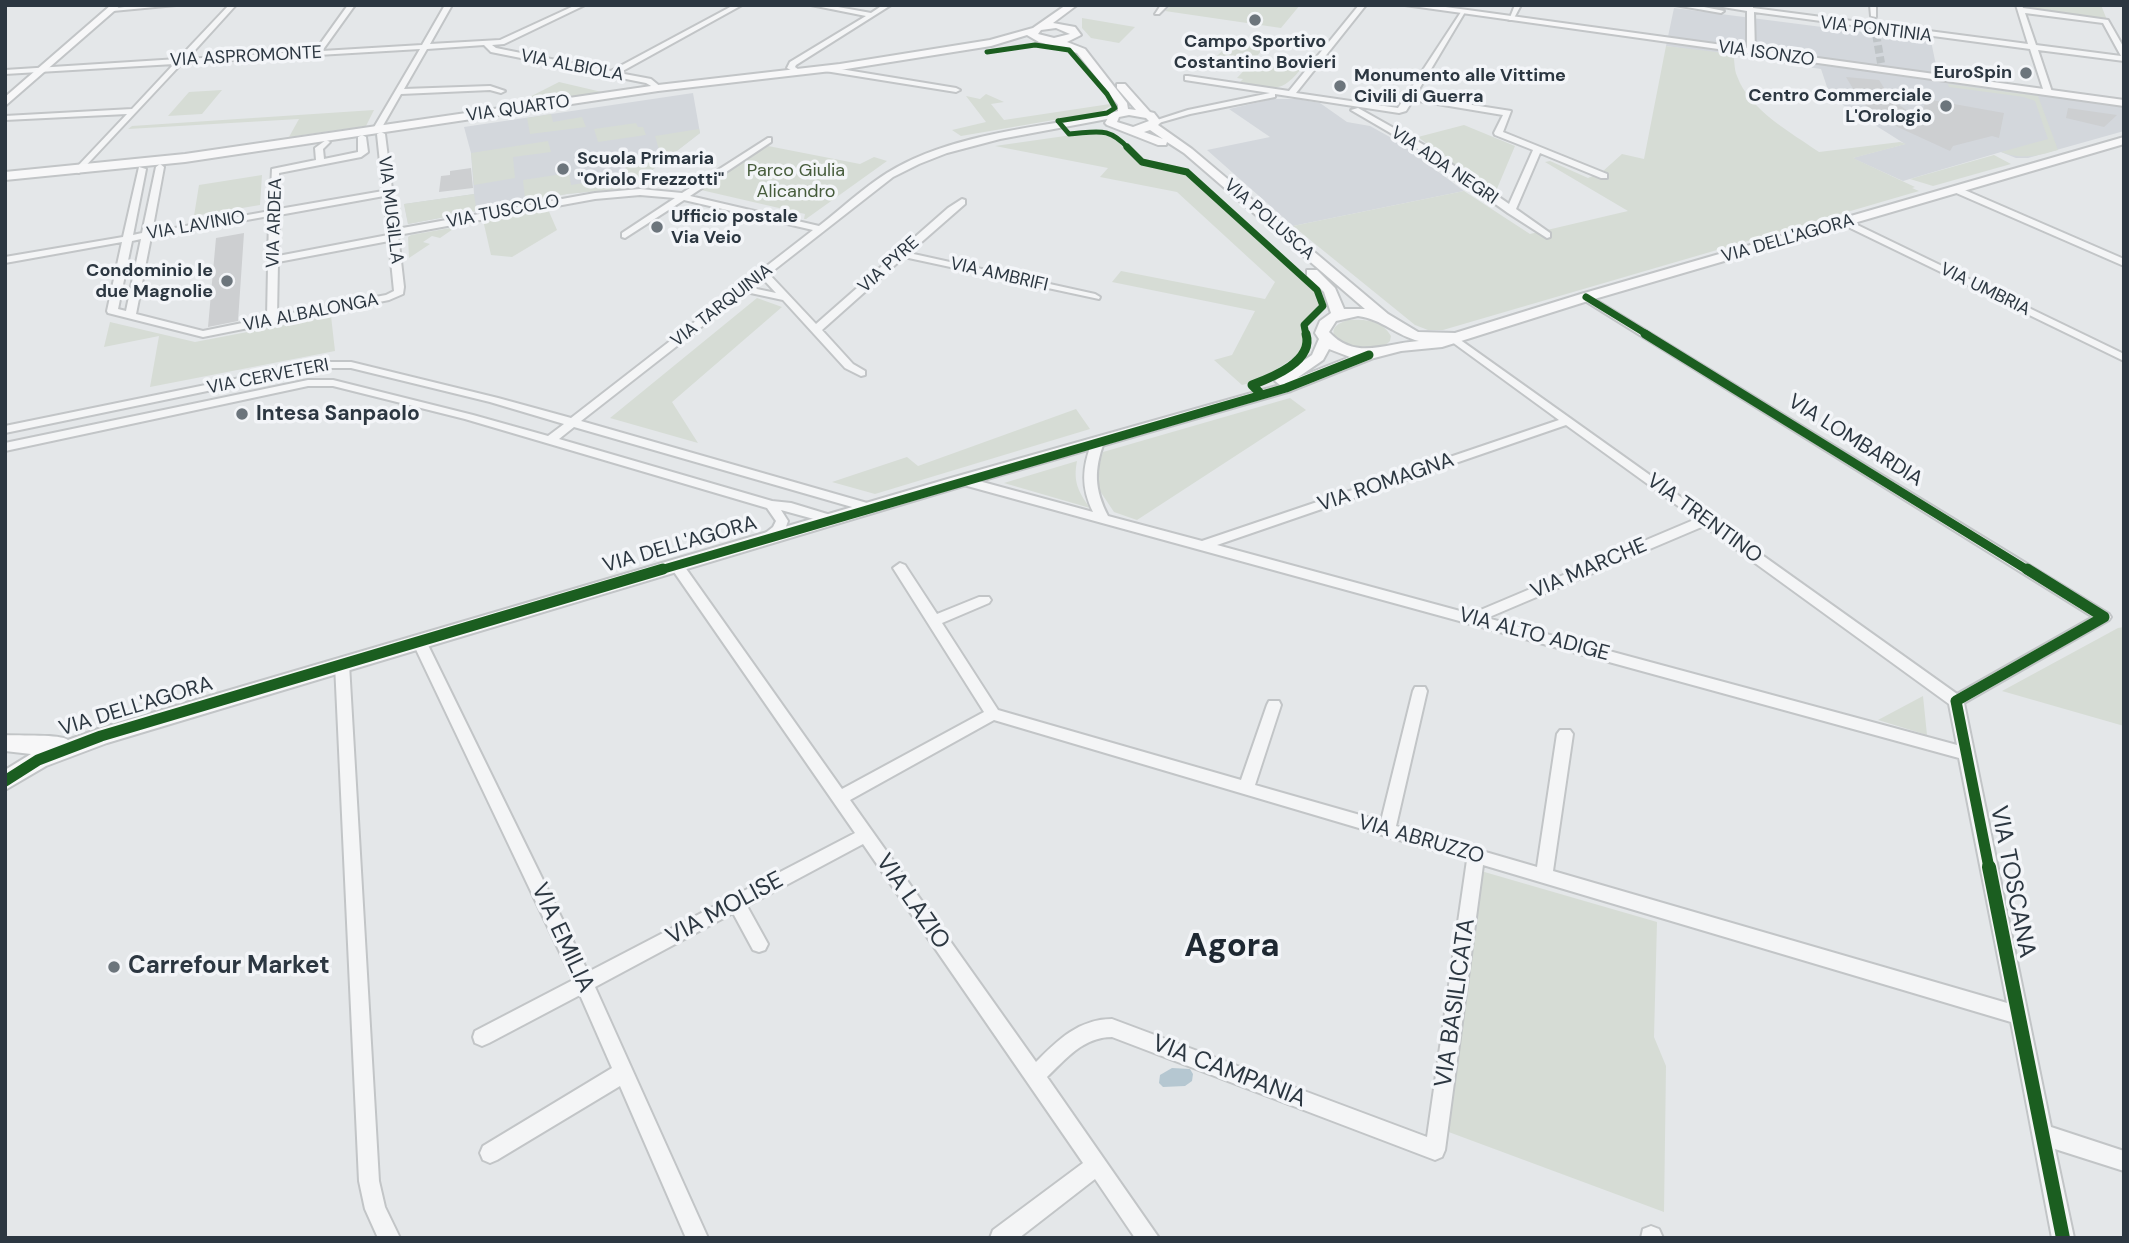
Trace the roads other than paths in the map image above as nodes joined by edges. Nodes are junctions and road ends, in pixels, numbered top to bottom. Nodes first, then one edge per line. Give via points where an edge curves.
1 (173, 5) edge
2 (233, 5) edge
3 (352, 5) edge
4 (449, 5) edge
5 (558, 5) edge
6 (739, 5) edge
7 (814, 5) edge
8 (888, 5) edge
9 (1165, 5) edge
10 (1363, 5) edge
11 (1412, 5) edge
12 (1518, 5) edge
13 (1678, 5) edge
14 (1714, 5) edge
15 (1872, 5) edge
16 (1078, 6) edge
17 (115, 7) edge
18 (579, 7) edge
19 (2020, 8) edge
20 (1750, 10) edge
21 (1463, 12) junction
22 (1157, 13) dead end
23 (873, 15) junction
24 (1511, 19) junction
25 (1875, 25) junction
26 (1036, 29) junction
27 (1074, 31) junction
28 (1047, 41) junction
29 (486, 43) junction
30 (426, 46) junction
31 (2031, 48) junction
32 (1751, 52) junction
33 (317, 53) junction
34 (2124, 58) edge
35 (181, 61) junction
36 (840, 67) junction
37 (45, 69) junction
38 (828, 69) junction
39 (5, 72) edge
40 (798, 72) junction
41 (611, 74) junction
42 (1188, 78) dead end
43 (501, 90) dead end
44 (956, 90) dead end
45 (659, 91) junction
46 (399, 92) junction
47 (2048, 92) junction
48 (1291, 94) junction
49 (1410, 97) junction
50 (5, 103) edge
51 (1338, 103) junction
52 (2124, 103) edge
53 (135, 111) junction
54 (1399, 111) junction
55 (1119, 114) junction
56 (1369, 117) junction
57 (5, 118) edge
58 (1151, 119) junction
59 (1068, 125) junction
60 (1125, 129) junction
61 (379, 131) junction
62 (362, 136) junction
63 (768, 140) dead end
64 (2124, 140) edge
65 (326, 142) junction
66 (1537, 150) junction
67 (320, 161) junction
68 (161, 164) junction
69 (143, 166) junction
70 (76, 173) junction
71 (5, 176) edge
72 (1604, 176) dead end
73 (5, 183) edge
74 (1957, 190) junction
75 (388, 192) junction
76 (681, 196) junction
77 (962, 202) dead end
78 (1511, 211) junction
79 (274, 213) junction
80 (1847, 223) junction
81 (820, 229) junction
82 (625, 234) dead end
83 (144, 235) junction
84 (393, 235) junction
85 (1547, 235) dead end
86 (128, 238) junction
87 (902, 254) junction
88 (5, 260) edge
89 (273, 260) junction
90 (2124, 263) edge
91 (763, 273) junction
92 (399, 286) joint
93 (744, 289) junction
94 (1095, 297) dead end
95 (1587, 297) junction
96 (788, 298) junction
97 (1338, 315) junction
98 (130, 316) junction
99 (272, 316) junction
100 (1384, 317) junction
101 (817, 330) junction
102 (1402, 330) junction
103 (1452, 337) junction
104 (1326, 340) junction
105 (1398, 347) junction
106 (1369, 355) junction
107 (1318, 356) junction
108 (2124, 358) edge
109 (1337, 370) junction
110 (861, 373) dead end
111 (1261, 394) junction
112 (494, 400) junction
113 (117, 407) junction
114 (469, 417) junction
115 (1566, 421) junction
116 (572, 422) junction
117 (114, 424) junction
118 (5, 430) edge
119 (549, 441) junction
120 (1098, 442) junction
121 (5, 446) edge
122 (755, 476) junction
123 (964, 481) junction
124 (736, 494) junction
125 (771, 505) junction
126 (870, 508) junction
127 (1102, 517) junction
128 (832, 520) junction
129 (1706, 520) junction
130 (760, 541) junction
131 (1205, 545) junction
132 (677, 566) junction
133 (900, 568) dead end
134 (984, 600) dead end
135 (1472, 618) junction
136 (934, 621) junction
137 (419, 641) junction
138 (342, 664) junction
139 (1420, 691) dead end
140 (1956, 701) junction
141 (1274, 705) dead end
142 (993, 714) junction
143 (1564, 734) dead end
144 (102, 736) junction
145 (5, 743) edge
146 (1965, 753) junction
147 (5, 781) edge
148 (1246, 789) junction
149 (5, 797) edge
150 (840, 798) junction
151 (1387, 830) junction
152 (865, 835) junction
153 (1476, 856) junction
154 (1544, 876) junction
155 (736, 903) junction
156 (760, 944) dead end
157 (584, 983) junction
158 (2017, 1015) junction
159 (482, 1037) dead end
160 (624, 1072) junction
161 (1034, 1076) junction
162 (2041, 1134) junction
163 (1435, 1150) joint
164 (490, 1153) dead end
165 (2124, 1161) edge
166 (1097, 1165) junction
167 (389, 1238) edge
168 (697, 1238) edge
169 (1001, 1238) edge
170 (1148, 1238) edge
171 (2063, 1238) edge

1 - 17 street
2 - 35 street
3 - 33 street
4 - 30 street, VIA MUGILLA
5 - 18 street
6 - 41 street
7 - 23 street
8 - 23 street
9 - 22 street
10 - 48 street
11 - 21 street, VIA ISONZO
12 - 24 street
13 - 20 street, VIA PONTINIA
14 - 20 street, VIA PONTINIA
15 - 25 street
16 - 26 street
16 - 27 street
17 - 37 street
18 - 29 street via 506,41
19 - 31 street
19 - 34 street via 2106,21
20 - 25 street, VIA PONTINIA
20 - 32 street
21 - 24 street, VIA ISONZO
21 - 49 street
23 - 40 street via 793,64 791,68
24 - 32 street, VIA ISONZO
25 - 31 street, VIA PONTINIA
26 - 27 street via 1056,26
26 - 28 street via 1032,35
26 - 36 street, VIA QUARTO via 992,43
27 - 28 street, VIA QUARTO via 1069,39
27 - 58 street, VIA POLUSCA
28 - 36 street, VIA QUARTO
28 - 55 street via 1071,46 1085,55 1123,105
29 - 30 street, VIA ASPROMONTE
29 - 41 street, VIA ALBIOLA via 500,52
30 - 33 street, VIA ASPROMONTE
30 - 46 street, VIA MUGILLA
31 - 34 street, VIA PONTINIA
31 - 47 street
32 - 47 street, VIA ISONZO
33 - 35 street, VIA ASPROMONTE
35 - 37 street, VIA ASPROMONTE
35 - 53 street
36 - 38 street, VIA QUARTO
37 - 39 street, VIA ASPROMONTE
37 - 50 street
38 - 40 street, VIA QUARTO
38 - 44 street
40 - 45 street, VIA QUARTO
41 - 45 street, VIA ALBIOLA via 653,83
42 - 48 street
43 - 46 street
45 - 61 street, VIA QUARTO
46 - 61 street, VIA MUGILLA
47 - 52 street, VIA ISONZO
48 - 51 street
48 - 58 street
49 - 54 street
49 - 66 street via 1508,113 1498,133
51 - 54 street
51 - 56 street, VIA ADA NEGRI
53 - 57 street
53 - 70 street
54 - 56 street
55 - 58 street, VIA POLUSCA
55 - 59 street, VIA TARQUINIA
55 - 60 street via 1111,123
56 - 78 street, VIA ADA NEGRI via 1421,147
58 - 60 street
58 - 100 street, VIA POLUSCA
59 - 60 street, VIA TARQUINIA
59 - 81 street, VIA TARQUINIA via 976,141 920,159 879,182
60 - 97 street, VIA POLUSCA via 1177,153 1318,278 1334,297
61 - 62 street, VIA QUARTO
61 - 68 street, VIA QUARTO
61 - 75 street, VIA MUGILLA
62 - 65 street, VIA QUARTO
62 - 67 street, VIA ARDEA via 363,153
63 - 76 street
64 - 74 street, VIA DELL'AGORA
65 - 67 street via 319,148
65 - 68 street, VIA QUARTO
66 - 72 street
66 - 78 street
67 - 79 street, VIA ARDEA via 275,171
68 - 69 street, VIA QUARTO
68 - 83 street
69 - 70 street, VIA QUARTO
69 - 86 street
70 - 71 street, VIA QUARTO
70 - 73 street, VIA QUARTO
74 - 80 street, VIA DELL'AGORA
74 - 90 street
75 - 79 street, VIA LAVINIO
75 - 84 street, VIA MUGILLA
76 - 81 street, VIA TUSCOLO
76 - 82 street
76 - 84 street, VIA TUSCOLO via 611,193
77 - 87 street, VIA PYRE
78 - 85 street, VIA ADA NEGRI
79 - 83 street, VIA LAVINIO
79 - 89 street, VIA ARDEA
80 - 95 street, VIA DELL'AGORA
80 - 108 street, VIA UMBRIA
81 - 91 street, VIA TARQUINIA
83 - 86 street, VIA LAVINIO
83 - 98 street
84 - 89 street, VIA TUSCOLO
84 - 92 street, VIA MUGILLA
86 - 88 street, VIA LAVINIO
86 - 98 street via 112,311
87 - 94 street, VIA AMBRIFI
87 - 101 street, VIA PYRE
89 - 99 street, VIA ARDEA
91 - 93 street, VIA TARQUINIA
91 - 96 street
92 - 99 street, VIA ALBALONGA via 393,296
93 - 96 street
93 - 116 street, VIA TARQUINIA
95 - 103 street, VIA DELL'AGORA
95 - 140 street, VIA LOMBARDIA via 2104,617
96 - 101 street
97 - 100 street, VIA DELL'AGORA via 1360,312
97 - 104 street, VIA DELL'AGORA via 1323,325
98 - 99 street, VIA ALBALONGA via 203,334
100 - 102 street, VIA DELL'AGORA
101 - 110 street
102 - 103 street, VIA DELL'AGORA via 1422,337
102 - 105 street via 1403,342
103 - 105 street, VIA DELL'AGORA via 1437,344
103 - 115 street, VIA TRENTINO
104 - 106 street via 1344,351
104 - 107 street, VIA DELL'AGORA
105 - 106 street, VIA DELL'AGORA
106 - 109 street, VIA DELL'AGORA
107 - 109 street
107 - 111 street, VIA DELL'AGORA
109 - 111 street, VIA DELL'AGORA
111 - 120 street, VIA DELL'AGORA
112 - 113 street, VIA CERVETERI via 334,364
112 - 114 street
112 - 116 street, VIA CERVETERI
113 - 117 street
113 - 118 street, VIA CERVETERI
114 - 117 street, VIA CERVETERI via 321,382
114 - 119 street, VIA CERVETERI
115 - 129 street, VIA TRENTINO
115 - 131 street, VIA ROMAGNA
116 - 119 street
116 - 122 street, VIA CERVETERI
117 - 121 street, VIA CERVETERI
119 - 124 street, VIA CERVETERI
120 - 123 street, VIA DELL'AGORA
120 - 127 street via 1087,476 1090,495
122 - 124 street
122 - 126 street, VIA CERVETERI
123 - 126 street, VIA DELL'AGORA
123 - 127 street, VIA ALTO ADIGE
124 - 125 street, VIA CERVETERI
125 - 128 street, VIA CERVETERI
125 - 130 street via 782,521 779,529
126 - 128 street, VIA DELL'AGORA
127 - 131 street, VIA ALTO ADIGE
128 - 130 street, VIA DELL'AGORA
129 - 135 street, VIA MARCHE
129 - 140 street, VIA TRENTINO
130 - 132 street, VIA DELL'AGORA
131 - 135 street, VIA ALTO ADIGE
132 - 137 street, VIA DELL'AGORA
132 - 150 street, VIA LAZIO
133 - 136 street
134 - 136 street
135 - 146 street, VIA ALTO ADIGE
136 - 142 street
137 - 138 street, VIA DELL'AGORA
137 - 157 street, VIA EMILIA
138 - 144 street, VIA DELL'AGORA
138 - 167 street via 369,1181 375,1209
139 - 151 street
140 - 146 street, VIA TOSCANA
141 - 148 street
142 - 148 street, VIA ABRUZZO
142 - 150 street
143 - 154 street
144 - 145 street, VIA DELL'AGORA via 37,746
144 - 147 street, VIA DELL'AGORA via 38,760
144 - 149 street via 42,768
146 - 158 street, VIA TOSCANA
148 - 151 street, VIA ABRUZZO
150 - 152 street, VIA LAZIO
151 - 153 street, VIA ABRUZZO
152 - 155 street, VIA MOLISE
152 - 161 street, VIA LAZIO
153 - 154 street, VIA ABRUZZO
153 - 163 street, VIA BASILICATA
154 - 158 street, VIA ABRUZZO
155 - 156 street
155 - 157 street, VIA MOLISE
157 - 159 street, VIA MOLISE
157 - 160 street, VIA EMILIA
158 - 162 street, VIA TOSCANA
160 - 164 street
160 - 168 street, VIA EMILIA
161 - 163 street, VIA CAMPANIA via 1080,1036 1112,1028
161 - 166 street, VIA LAZIO
162 - 165 street
162 - 171 street, VIA TOSCANA
166 - 169 street
166 - 170 street, VIA LAZIO

